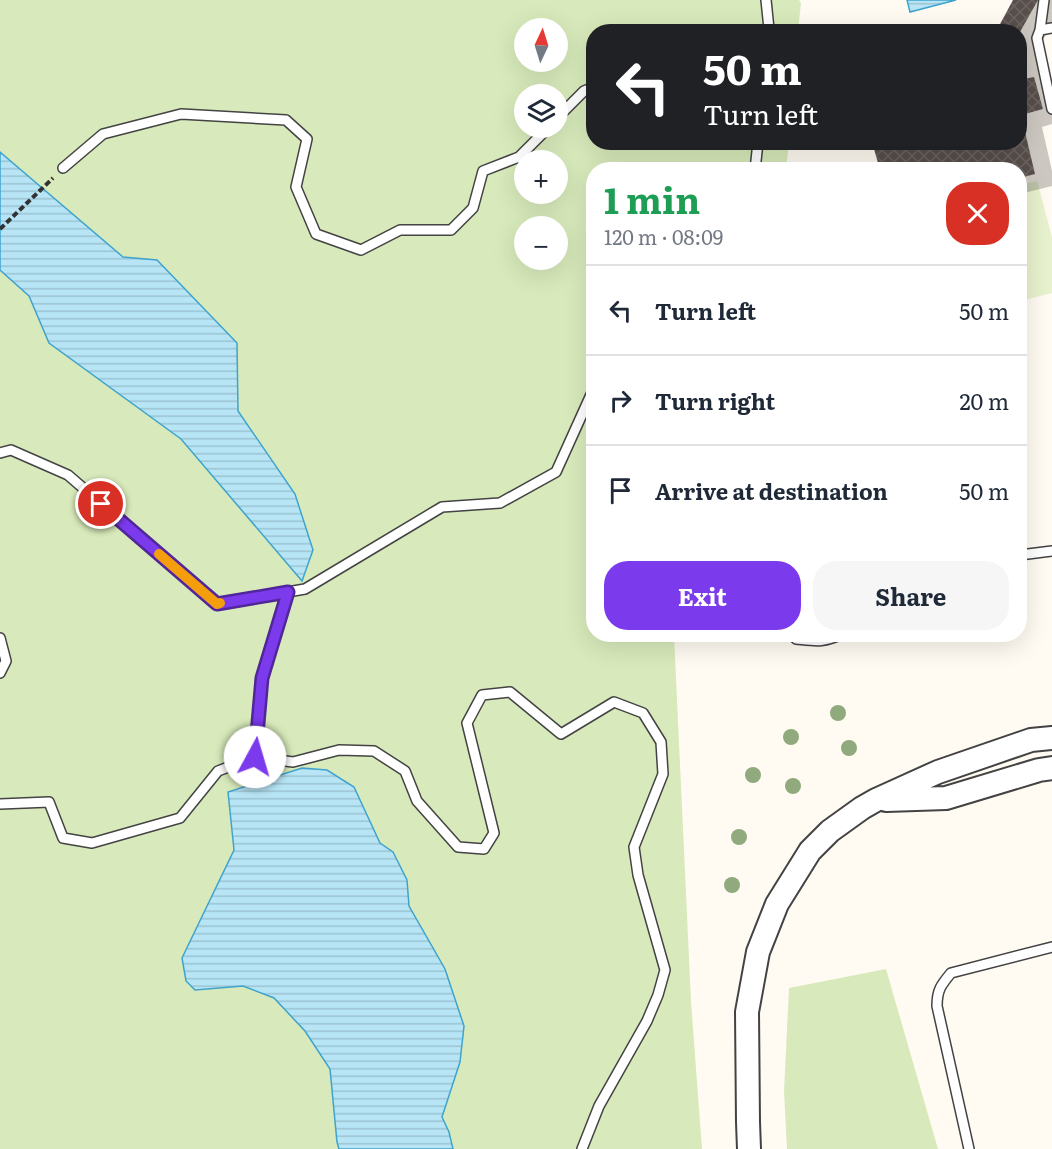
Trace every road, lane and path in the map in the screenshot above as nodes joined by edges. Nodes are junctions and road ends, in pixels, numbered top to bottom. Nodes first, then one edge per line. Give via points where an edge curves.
1 (766, 0) edge
2 (1044, 0) edge
3 (767, 24) edge
4 (1052, 28) edge
5 (1040, 30) junction
6 (586, 90) edge
7 (568, 107) edge
8 (1052, 109) edge
9 (538, 138) edge
10 (63, 168) joint
11 (0, 229) edge
12 (586, 406) edge
13 (0, 453) edge
14 (1052, 551) edge
15 (1027, 554) edge
16 (288, 592) junction
17 (0, 638) edge
18 (0, 673) edge
19 (1052, 738) edge
20 (255, 757) junction
21 (1052, 768) edge
22 (876, 800) junction
23 (0, 804) edge
24 (1052, 947) edge
25 (582, 1149) edge
26 (749, 1149) edge
27 (969, 1149) edge

1 - 3 lane
2 - 5 lane
4 - 5 lane
5 - 8 lane via 1037,38
6 - 7 lane
9 - 10 lane via 519,157 483,171 473,208 451,230 400,230 361,250 316,234 296,187 308,139 286,120 181,114 103,134
10 - 11 path
12 - 16 lane via 556,472 500,503 442,507 305,589
13 - 16 lane via 11,450 68,475 217,604
14 - 15 lane
16 - 20 lane via 262,678
17 - 18 lane via 6,661
19 - 22 street via 1031,740 939,771
20 - 23 lane via 218,771 180,818 92,843 63,838 49,802
20 - 25 lane via 293,762 339,750 374,751 405,771 417,801 459,847 484,849 494,833 467,723 482,695 510,692 561,734 614,702 643,713 661,742 663,774 634,847 664,970 647,1021 599,1106
21 - 22 street via 946,798
22 - 26 street via 830,831 810,851 777,904 758,952 747,1012
24 - 27 lane via 951,973 940,986 937,1006

